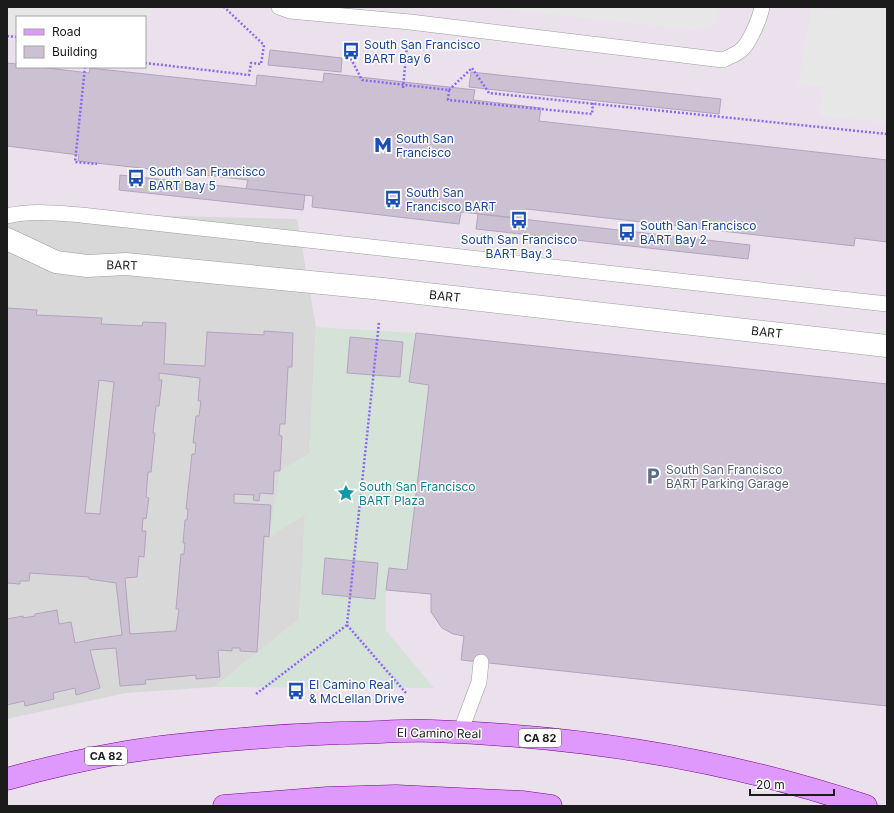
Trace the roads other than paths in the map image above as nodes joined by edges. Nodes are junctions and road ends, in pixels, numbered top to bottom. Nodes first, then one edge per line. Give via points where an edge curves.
1 (279, 7) edge
2 (762, 7) edge
3 (7, 216) edge
4 (7, 239) edge
5 (887, 304) edge
6 (887, 346) edge
7 (481, 662) dead end
8 (460, 733) junction
9 (7, 779) edge
10 (224, 806) edge
11 (551, 806) edge
12 (866, 806) edge

1 - 2 lane via 290,11 410,22 723,60 741,51 761,15
3 - 5 lane via 17,213 81,215
4 - 6 street, BART via 56,262 87,266 126,264 383,289
7 - 8 lane via 479,682
8 - 9 main road, El Camino Real / CA 82 via 431,731 298,735 206,742 128,751
8 - 12 main road, El Camino Real / CA 82 via 532,737 639,750 737,769
10 - 11 main road via 396,796 522,802

